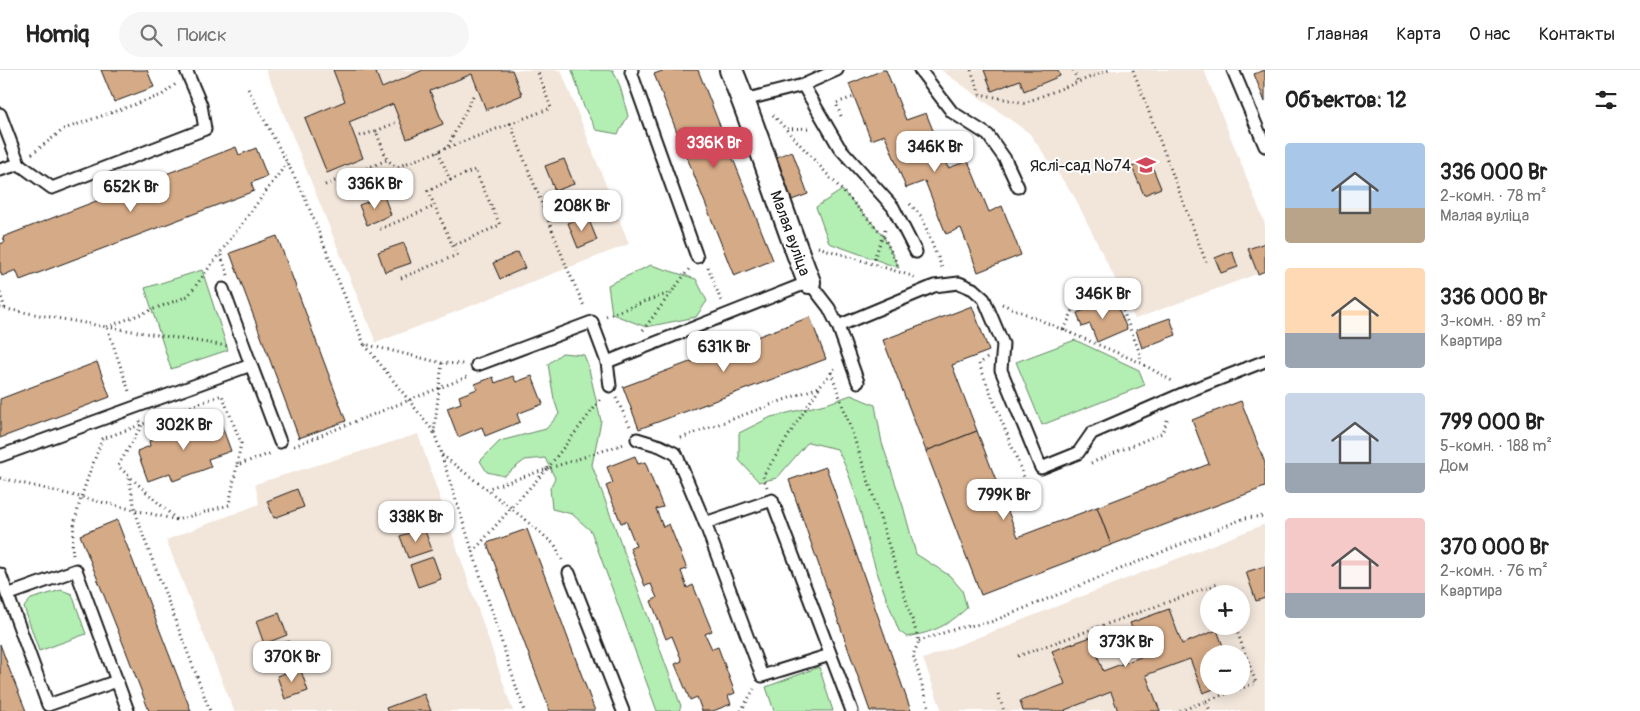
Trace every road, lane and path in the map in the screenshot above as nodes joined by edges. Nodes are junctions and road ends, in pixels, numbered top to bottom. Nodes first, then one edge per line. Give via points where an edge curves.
1 (537, 70) edge
2 (632, 70) edge
3 (731, 70) edge
4 (837, 70) edge
5 (920, 70) edge
6 (971, 70) edge
7 (1073, 70) edge
8 (1109, 70) edge
9 (1133, 70) edge
10 (1233, 70) edge
11 (187, 72) edge
12 (1078, 82) junction
13 (804, 85) junction
14 (248, 89) dead end
15 (474, 94) dead end
16 (751, 99) junction
17 (0, 114) edge
18 (395, 123) dead end
19 (510, 123) junction
20 (376, 131) junction
21 (360, 136) dead end
22 (1264, 141) edge
23 (448, 147) junction
24 (438, 151) junction
25 (387, 160) junction
26 (287, 163) junction
27 (19, 164) junction
28 (0, 170) edge
29 (450, 180) junction
30 (325, 184) dead end
31 (1018, 186) dead end
32 (435, 206) junction
33 (380, 229) dead end
34 (792, 240) junction
35 (453, 246) junction
36 (916, 252) dead end
37 (220, 253) junction
38 (938, 257) dead end
39 (697, 258) junction
40 (1206, 262) dead end
41 (898, 268) dead end
42 (943, 271) junction
43 (950, 271) dead end
44 (935, 274) dead end
45 (401, 278) dead end
46 (921, 278) dead end
47 (809, 282) junction
48 (227, 284) joint
49 (672, 292) junction
50 (0, 293) edge
51 (999, 302) dead end
52 (0, 308) edge
53 (5, 309) junction
54 (727, 315) junction
55 (592, 322) junction
56 (838, 326) junction
57 (107, 327) junction
58 (1064, 330) junction
59 (364, 344) junction
60 (847, 353) junction
61 (625, 355) junction
62 (1265, 361) edge
63 (606, 362) junction
64 (1139, 362) junction
65 (442, 363) junction
66 (251, 365) junction
67 (477, 365) junction
68 (831, 372) junction
69 (858, 382) dead end
70 (610, 386) junction
71 (440, 388) junction
72 (819, 388) junction
73 (1189, 391) junction
74 (409, 400) junction
75 (135, 407) junction
76 (142, 425) junction
77 (434, 432) junction
78 (637, 440) junction
79 (660, 446) junction
80 (281, 448) junction
81 (442, 454) junction
82 (0, 456) edge
83 (237, 465) junction
84 (547, 469) junction
85 (129, 477) junction
86 (0, 478) edge
87 (486, 489) junction
88 (82, 498) junction
89 (772, 500) junction
90 (511, 508) junction
91 (135, 510) junction
92 (1265, 516) edge
93 (177, 520) junction
94 (705, 523) junction
95 (473, 552) junction
96 (76, 570) junction
97 (0, 574) edge
98 (569, 574) joint
99 (1200, 590) edge
100 (7, 595) junction
101 (1238, 635) edge
102 (919, 641) junction
103 (830, 654) junction
104 (1018, 656) dead end
105 (762, 676) junction
106 (117, 681) junction
107 (998, 694) dead end
108 (1206, 701) junction
109 (128, 711) edge
110 (210, 711) edge
111 (524, 711) edge
112 (623, 711) edge
113 (741, 711) edge
114 (852, 711) edge
115 (930, 711) edge
116 (1004, 711) edge
117 (1180, 711) edge
118 (1210, 711) edge

1 - 19 path via 551,108
2 - 39 lane
3 - 16 street, Малая вуліца
4 - 13 lane
5 - 31 lane via 952,112 988,135 1005,158
6 - 12 path via 980,94 1024,103
7 - 12 path
8 - 12 path
9 - 40 path
10 - 22 lane
11 - 27 path via 162,95 64,129
11 - 27 lane via 201,104 205,130 52,188
13 - 16 lane
13 - 36 lane via 839,147 893,208
14 - 26 path
15 - 23 path
16 - 34 street, Малая вуліца
16 - 41 path via 883,235
17 - 27 lane
18 - 20 path
19 - 23 path
19 - 55 path via 567,268
20 - 21 path
20 - 25 path
23 - 24 path
24 - 25 path via 397,167
24 - 29 path
25 - 30 path
26 - 37 path
26 - 59 path via 303,193
27 - 28 lane
29 - 32 path via 428,191
29 - 35 path via 475,170 500,225
32 - 33 path
32 - 35 path
34 - 46 path
34 - 47 street, Малая вуліца
35 - 45 path via 457,255
37 - 48 path
37 - 57 path via 188,296
38 - 42 path
39 - 49 path
39 - 54 path via 705,258
42 - 43 path
42 - 44 path
47 - 54 lane
47 - 56 lane via 830,308
48 - 66 lane
49 - 55 path
49 - 61 path
50 - 53 path
51 - 58 path
52 - 53 path
53 - 57 path
54 - 61 lane
55 - 63 lane
55 - 67 lane
56 - 60 lane
56 - 73 lane via 934,286 959,283 973,289 984,299 1003,344 1001,370 1041,468 1078,453 1092,433
57 - 75 path
58 - 64 path
58 - 64 path via 1074,308 1115,291 1141,356
59 - 65 path
59 - 74 path
60 - 68 path
60 - 69 lane
61 - 63 lane
62 - 73 lane
63 - 70 lane
64 - 73 path
65 - 67 path
65 - 71 path
66 - 75 lane
66 - 80 lane
67 - 71 path via 476,373
68 - 72 path
68 - 102 path
70 - 78 path
70 - 84 path
71 - 74 path
71 - 77 path
72 - 79 path
72 - 89 path via 763,476
74 - 77 path
74 - 80 path
75 - 76 path
75 - 82 lane
76 - 83 path via 222,395 241,444
76 - 85 path via 118,466
76 - 88 path via 102,440
77 - 81 path
78 - 79 lane
78 - 84 path
79 - 94 lane via 676,454
80 - 83 path
81 - 87 path
81 - 95 path
83 - 93 path via 229,505
84 - 87 path
84 - 90 path
85 - 91 path
85 - 93 path
86 - 88 path
87 - 90 path
88 - 91 path
88 - 96 path via 71,542
89 - 94 lane
89 - 103 lane
90 - 95 path
90 - 98 path via 555,546
91 - 93 path
91 - 110 path
92 - 102 path via 1245,518 991,622 958,628
94 - 105 lane
95 - 111 path
96 - 100 lane
96 - 106 lane
97 - 100 lane
98 - 112 lane
99 - 104 path
100 - 106 lane via 48,705
101 - 108 path via 1256,683
102 - 115 path via 913,655
103 - 105 lane
103 - 114 lane
105 - 113 path
106 - 109 lane
107 - 116 path
108 - 117 path
108 - 118 path

